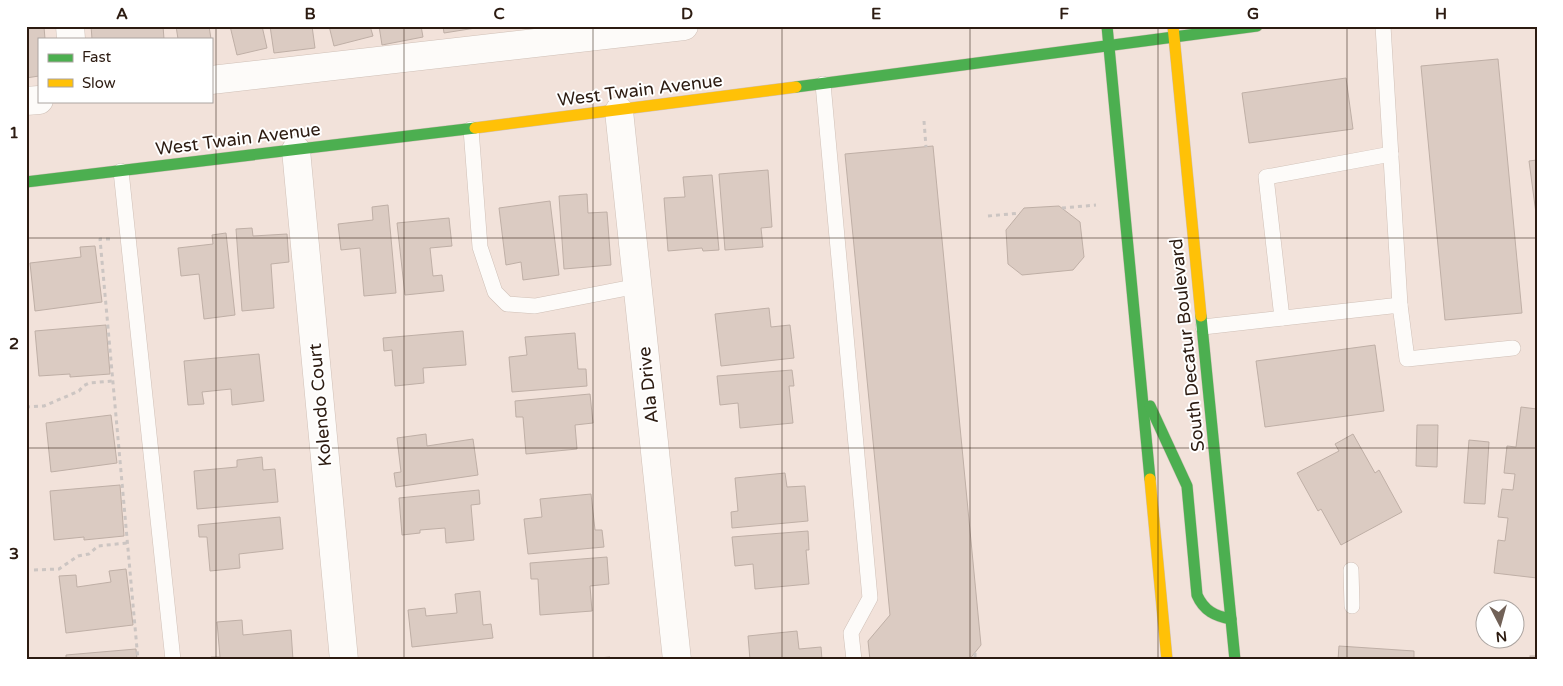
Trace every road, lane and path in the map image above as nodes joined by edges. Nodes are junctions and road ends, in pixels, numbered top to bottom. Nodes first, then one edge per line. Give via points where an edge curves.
1 (684, 26) edge
2 (1107, 26) edge
3 (1257, 26) edge
4 (1384, 26) edge
5 (1174, 32) edge
6 (1109, 46) junction
7 (212, 80) edge
8 (823, 84) junction
9 (619, 111) junction
10 (924, 121) dead end
11 (471, 129) junction
12 (926, 147) dead end
13 (296, 150) junction
14 (1391, 154) junction
15 (121, 171) junction
16 (26, 182) edge
17 (1096, 205) dead end
18 (1062, 208) dead end
19 (1020, 213) dead end
20 (988, 216) dead end
21 (128, 237) junction
22 (638, 286) junction
23 (1400, 305) junction
24 (1282, 318) junction
25 (1203, 327) junction
26 (1513, 348) dead end
27 (113, 381) junction
28 (1142, 388) junction
29 (26, 407) edge
30 (127, 543) junction
31 (34, 570) dead end
32 (1351, 570) dead end
33 (1352, 606) dead end
34 (1231, 619) junction
35 (975, 653) dead end
36 (138, 660) edge
37 (173, 660) edge
38 (344, 660) edge
39 (677, 660) edge
40 (854, 660) edge
41 (975, 660) edge
42 (1167, 660) edge
43 (1235, 660) edge

1 - 7 street
2 - 6 main road
3 - 5 main road, West Twain Avenue
4 - 14 lane
5 - 6 main road, West Twain Avenue
5 - 25 main road, South Decatur Boulevard
6 - 8 main road, West Twain Avenue
6 - 28 main road
8 - 9 main road, West Twain Avenue
8 - 40 lane via 870,598 851,633
9 - 11 main road, West Twain Avenue
9 - 22 street, Ala Drive
10 - 12 path
11 - 13 main road, West Twain Avenue
11 - 22 lane via 480,247 495,292 507,304 535,306
13 - 15 main road, West Twain Avenue
13 - 38 street, Kolendo Court
14 - 23 lane
14 - 24 lane via 1266,177
15 - 16 main road, West Twain Avenue
15 - 21 lane
17 - 18 path
19 - 20 path
21 - 27 path via 100,239
21 - 37 lane
22 - 39 street, Ala Drive
23 - 24 lane
23 - 26 lane via 1407,359
24 - 25 lane
25 - 34 main road, South Decatur Boulevard
27 - 29 path via 89,383 79,391 44,406
27 - 30 path
28 - 34 main road via 1187,486 1197,595 1208,612
28 - 42 main road
30 - 31 path via 98,546 58,569
30 - 36 path
32 - 33 lane
34 - 43 main road, South Decatur Boulevard
35 - 41 path

